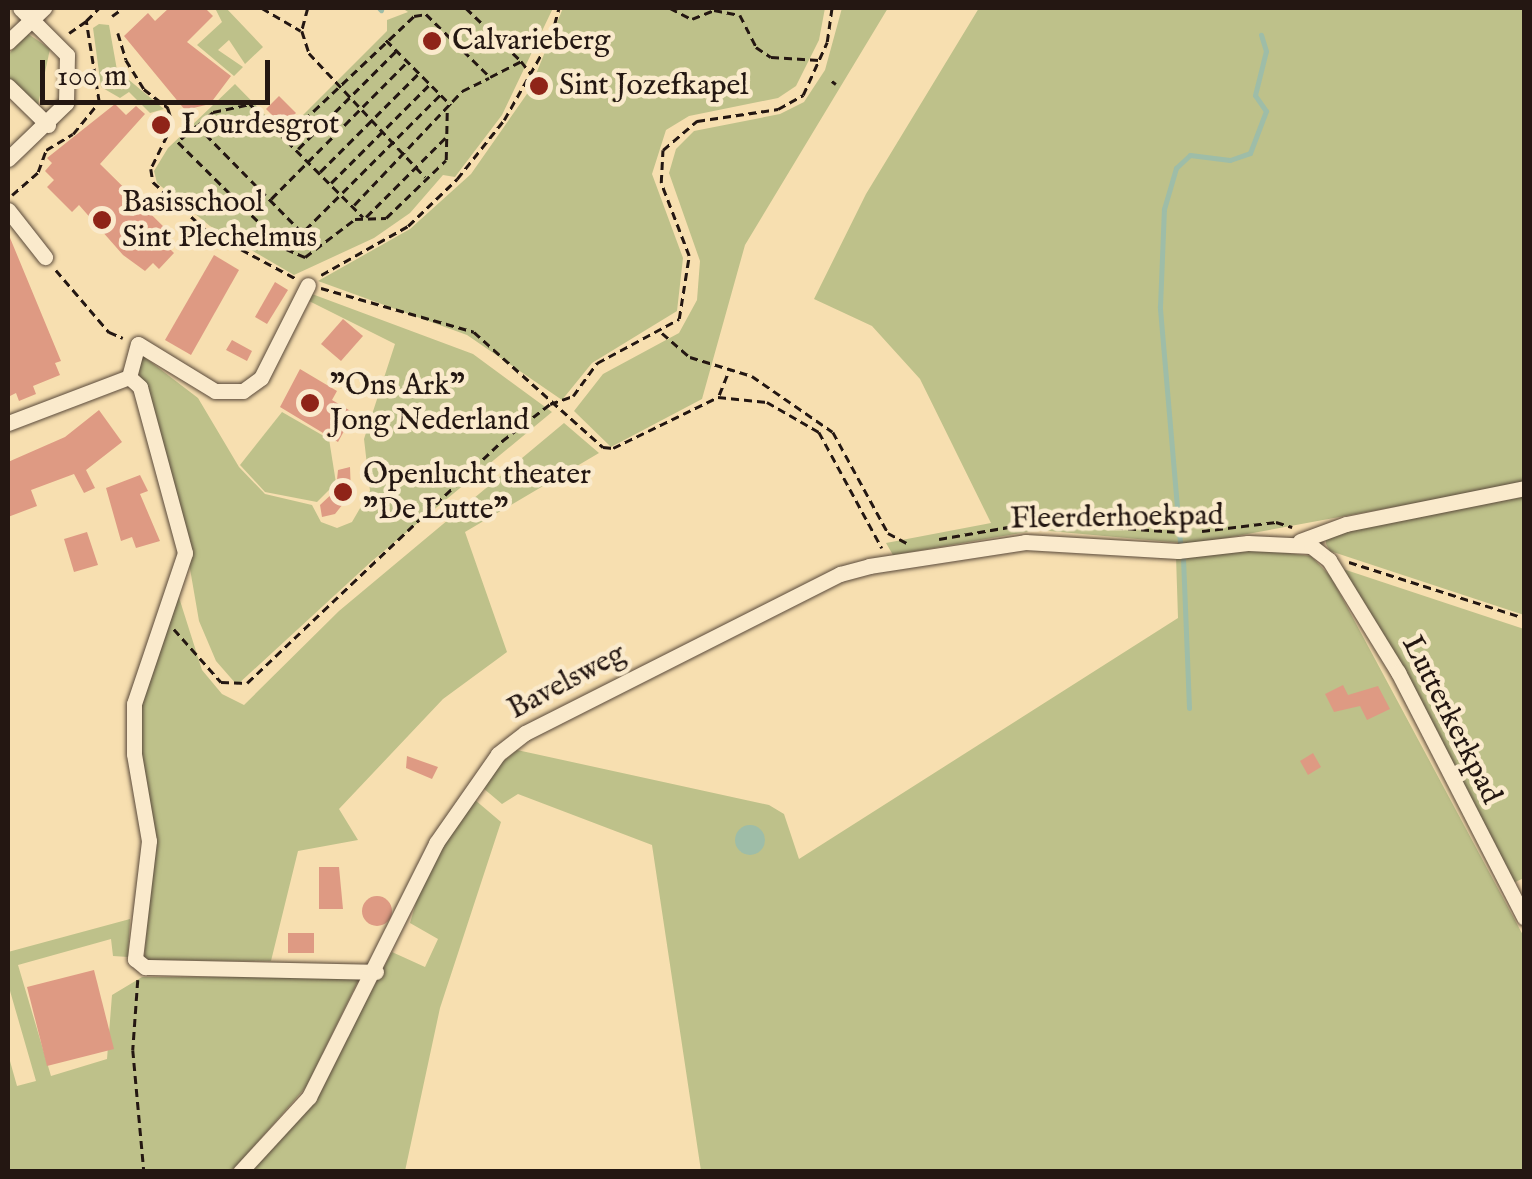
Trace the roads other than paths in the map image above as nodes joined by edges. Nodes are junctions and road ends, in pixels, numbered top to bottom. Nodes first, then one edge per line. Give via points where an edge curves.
1 (31, 10) edge
2 (8, 42) edge
3 (8, 86) edge
4 (48, 125) junction
5 (8, 159) edge
6 (8, 210) edge
7 (45, 257) road end
8 (308, 285) road end
9 (129, 377) junction
10 (8, 422) edge
11 (1524, 488) edge
12 (1300, 541) junction
13 (892, 563) joint
14 (1524, 918) edge
15 (376, 972) junction
16 (240, 1172) edge

1 - 2 street
1 - 4 street via 67,55 66,103
3 - 4 street
4 - 5 street
6 - 7 street
8 - 9 street via 261,378 243,390 215,391 138,344
9 - 10 street
9 - 15 street via 140,388 185,553 143,662 132,730 148,842 139,964
11 - 12 street, Fleerderhoekpad via 1346,524
12 - 13 street, Fleerderhoekpad via 1178,551 1025,542
12 - 14 street, Lutterkerkpad via 1322,552 1398,672
13 - 15 street, Bavelsweg via 840,574 513,740 436,843
15 - 16 street, Bavelsweg via 310,1097

